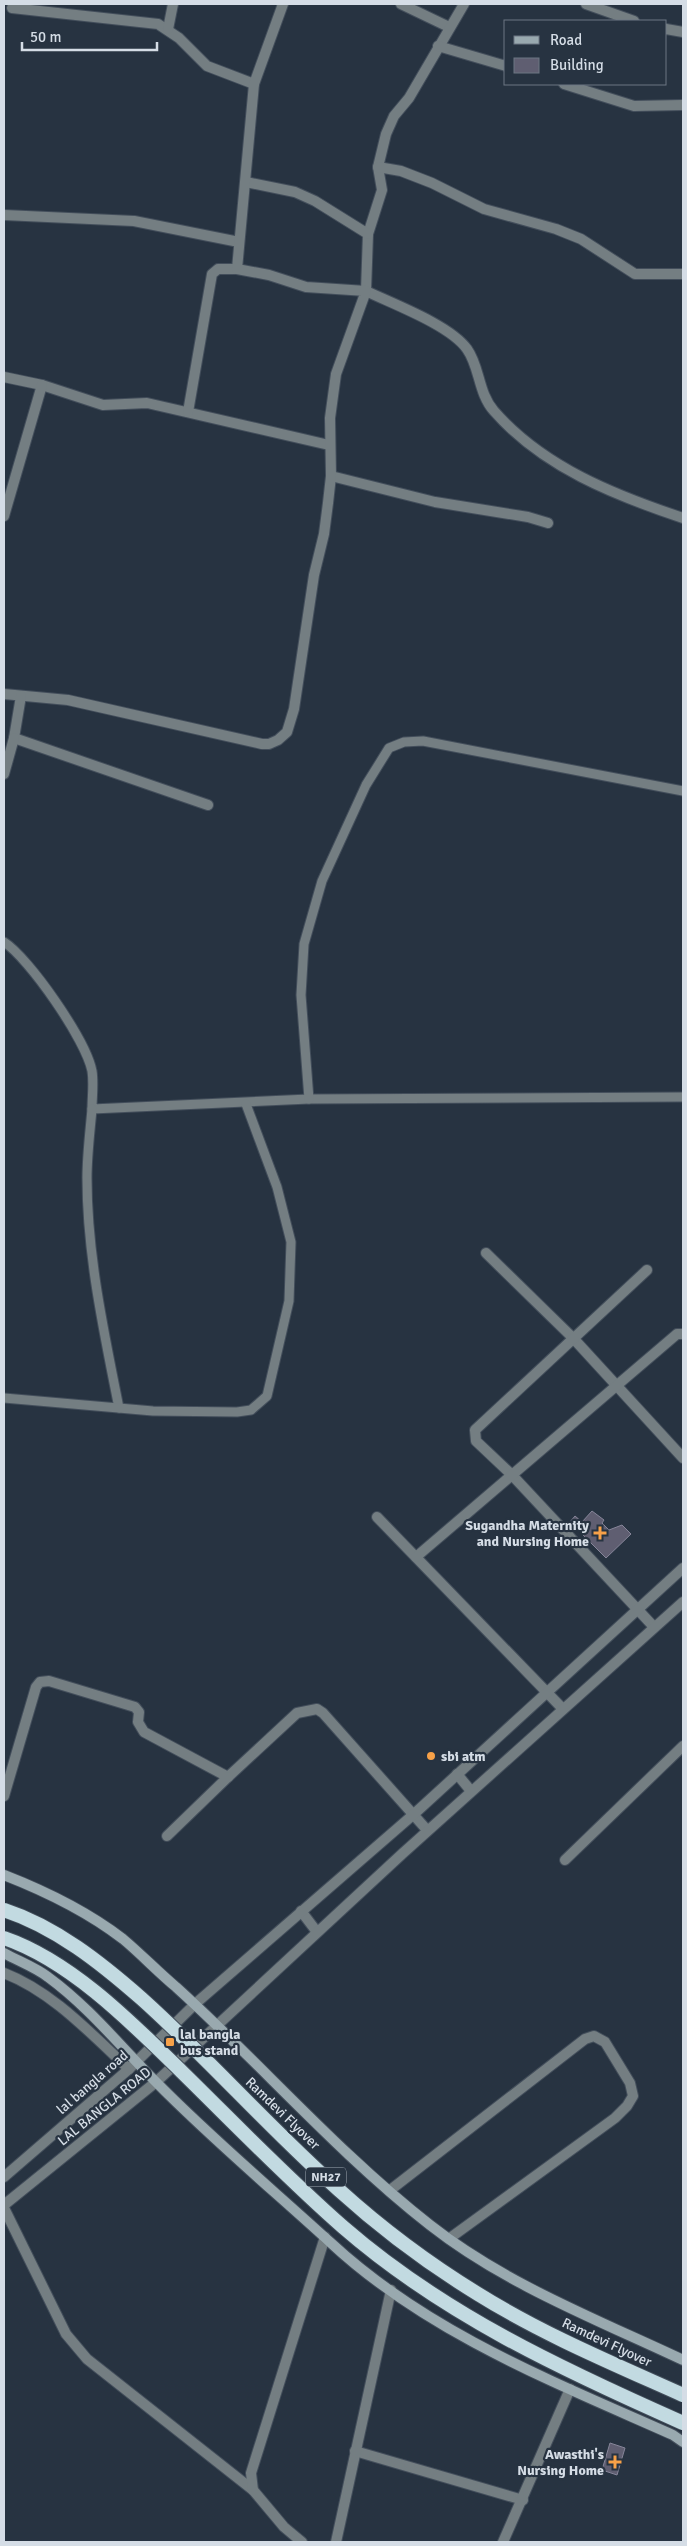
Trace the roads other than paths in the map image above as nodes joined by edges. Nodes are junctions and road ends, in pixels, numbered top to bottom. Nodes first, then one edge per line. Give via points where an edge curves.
1 (173, 4) edge
2 (283, 4) edge
3 (401, 4) edge
4 (464, 4) edge
5 (586, 4) edge
6 (12, 8) dead end
7 (631, 20) edge
8 (450, 28) junction
9 (168, 29) junction
10 (667, 29) edge
11 (683, 32) edge
12 (438, 46) junction
13 (504, 65) edge
14 (254, 84) junction
15 (567, 85) edge
16 (683, 105) edge
17 (378, 167) junction
18 (246, 182) junction
19 (4, 215) edge
20 (368, 234) junction
21 (240, 242) junction
22 (237, 269) junction
23 (683, 274) edge
24 (366, 292) junction
25 (4, 377) edge
26 (42, 385) junction
27 (188, 412) junction
28 (329, 445) junction
29 (331, 476) junction
30 (4, 516) edge
31 (683, 518) edge
32 (548, 523) dead end
33 (4, 694) edge
34 (21, 696) junction
35 (14, 738) junction
36 (4, 774) edge
37 (683, 791) edge
38 (208, 805) dead end
39 (4, 942) edge
40 (683, 1097) edge
41 (309, 1100) junction
42 (246, 1104) junction
43 (92, 1109) junction
44 (486, 1253) dead end
45 (647, 1270) dead end
46 (683, 1334) edge
47 (573, 1338) junction
48 (616, 1387) junction
49 (4, 1398) edge
50 (119, 1408) junction
51 (683, 1458) edge
52 (512, 1475) junction
53 (377, 1517) dead end
54 (416, 1557) junction
55 (683, 1568) edge
56 (683, 1602) edge
57 (636, 1610) junction
58 (654, 1627) junction
59 (548, 1693) junction
60 (562, 1708) junction
61 (683, 1746) edge
62 (457, 1774) junction
63 (228, 1777) junction
64 (471, 1791) junction
65 (4, 1796) edge
66 (414, 1814) junction
67 (428, 1830) junction
68 (167, 1836) dead end
69 (564, 1860) dead end
70 (4, 1875) edge
71 (4, 1910) edge
72 (301, 1911) junction
73 (317, 1932) junction
74 (4, 1938) edge
75 (4, 1953) edge
76 (4, 1973) edge
77 (195, 2004) junction
78 (216, 2024) junction
79 (133, 2065) junction
80 (156, 2082) junction
81 (4, 2177) edge
82 (389, 2191) junction
83 (4, 2207) edge
84 (325, 2237) junction
85 (450, 2238) junction
86 (391, 2290) junction
87 (683, 2360) edge
88 (570, 2389) junction
89 (683, 2395) edge
90 (683, 2423) edge
91 (683, 2442) edge
92 (355, 2452) junction
93 (253, 2490) junction
94 (523, 2500) junction
95 (302, 2542) edge
96 (336, 2542) edge
97 (503, 2542) edge

1 - 9 street
2 - 14 street
3 - 8 street
4 - 8 street
5 - 7 street
6 - 9 street via 145,21
8 - 12 street
9 - 14 street via 207,66
10 - 11 street
12 - 13 street
12 - 17 street via 409,98 394,116
14 - 18 street
15 - 16 street via 634,106
17 - 20 street via 382,190
17 - 23 street via 401,171 432,183 484,209 581,238 635,274
18 - 20 street via 295,192 315,200
18 - 21 street
19 - 21 street via 134,221
20 - 24 street
21 - 22 street
22 - 24 street via 269,274 306,287
22 - 27 street via 218,269 212,274
24 - 28 street via 336,374
24 - 31 street via 452,334 468,349 492,410 546,457 634,502
25 - 26 street
26 - 27 street via 103,405 147,403
26 - 30 street
27 - 28 street
28 - 29 street
29 - 32 street via 435,502
29 - 34 street via 294,709 287,732 278,740 262,744 68,700
33 - 34 street
34 - 35 street
35 - 36 street
35 - 38 street
37 - 41 lane via 424,741 404,742 389,748 366,785 322,881 304,944 301,995
39 - 43 lane via 28,964 81,1042 92,1070
40 - 41 lane
41 - 42 lane
42 - 43 lane
42 - 50 lane via 276,1186 290,1242 289,1301 267,1396 252,1410 237,1412
43 - 50 lane via 88,1210
44 - 47 street
45 - 47 street
46 - 48 street via 677,1334
47 - 48 street
47 - 52 street via 475,1430 476,1441
48 - 51 street
48 - 52 street
49 - 50 lane
52 - 54 street
52 - 57 street
53 - 54 street
54 - 59 street
55 - 57 street, lal bangla road
56 - 58 street, LAL BANGLA ROAD
57 - 58 street
57 - 59 street, lal bangla road
58 - 60 street, LAL BANGLA ROAD
59 - 60 street
59 - 62 street, lal bangla road
60 - 64 street, LAL BANGLA ROAD
61 - 69 street
62 - 64 street
62 - 66 street, lal bangla road
63 - 65 street via 144,1732 138,1722 140,1712 135,1707 49,1681 40,1682 36,1688
63 - 66 street via 296,1713 317,1709
63 - 68 street
64 - 67 street, LAL BANGLA ROAD
66 - 67 street
66 - 72 street, lal bangla road
67 - 73 street, LAL BANGLA ROAD
70 - 77 main road via 48,1894 122,1939
71 - 89 highway, Ramdevi Flyover / NH27, bridge via 44,1926 121,1981 339,2190 418,2255 479,2295 530,2323
72 - 73 street
72 - 77 street, lal bangla road
73 - 78 street, LAL BANGLA ROAD
74 - 90 highway, NH27, bridge via 38,1953 105,2001 146,2036 344,2228 410,2280 539,2357
75 - 79 main road via 46,1976 84,2006
76 - 79 street via 60,2007
77 - 78 main road
77 - 79 street, lal bangla road
78 - 80 street, LAL BANGLA ROAD
78 - 82 main road via 332,2140
79 - 80 main road
79 - 81 street, lal bangla road
80 - 83 street, LAL BANGLA ROAD
80 - 84 main road
82 - 85 main road
82 - 85 street via 585,2039 594,2036 605,2042 630,2083 633,2096 627,2106
83 - 93 street via 66,2334 87,2359
84 - 86 main road
84 - 93 street via 250,2472
85 - 87 main road via 543,2294
86 - 88 main road via 486,2349
86 - 92 street
88 - 91 main road
88 - 94 street
92 - 94 street
92 - 96 street
93 - 95 street via 284,2527
94 - 97 street

